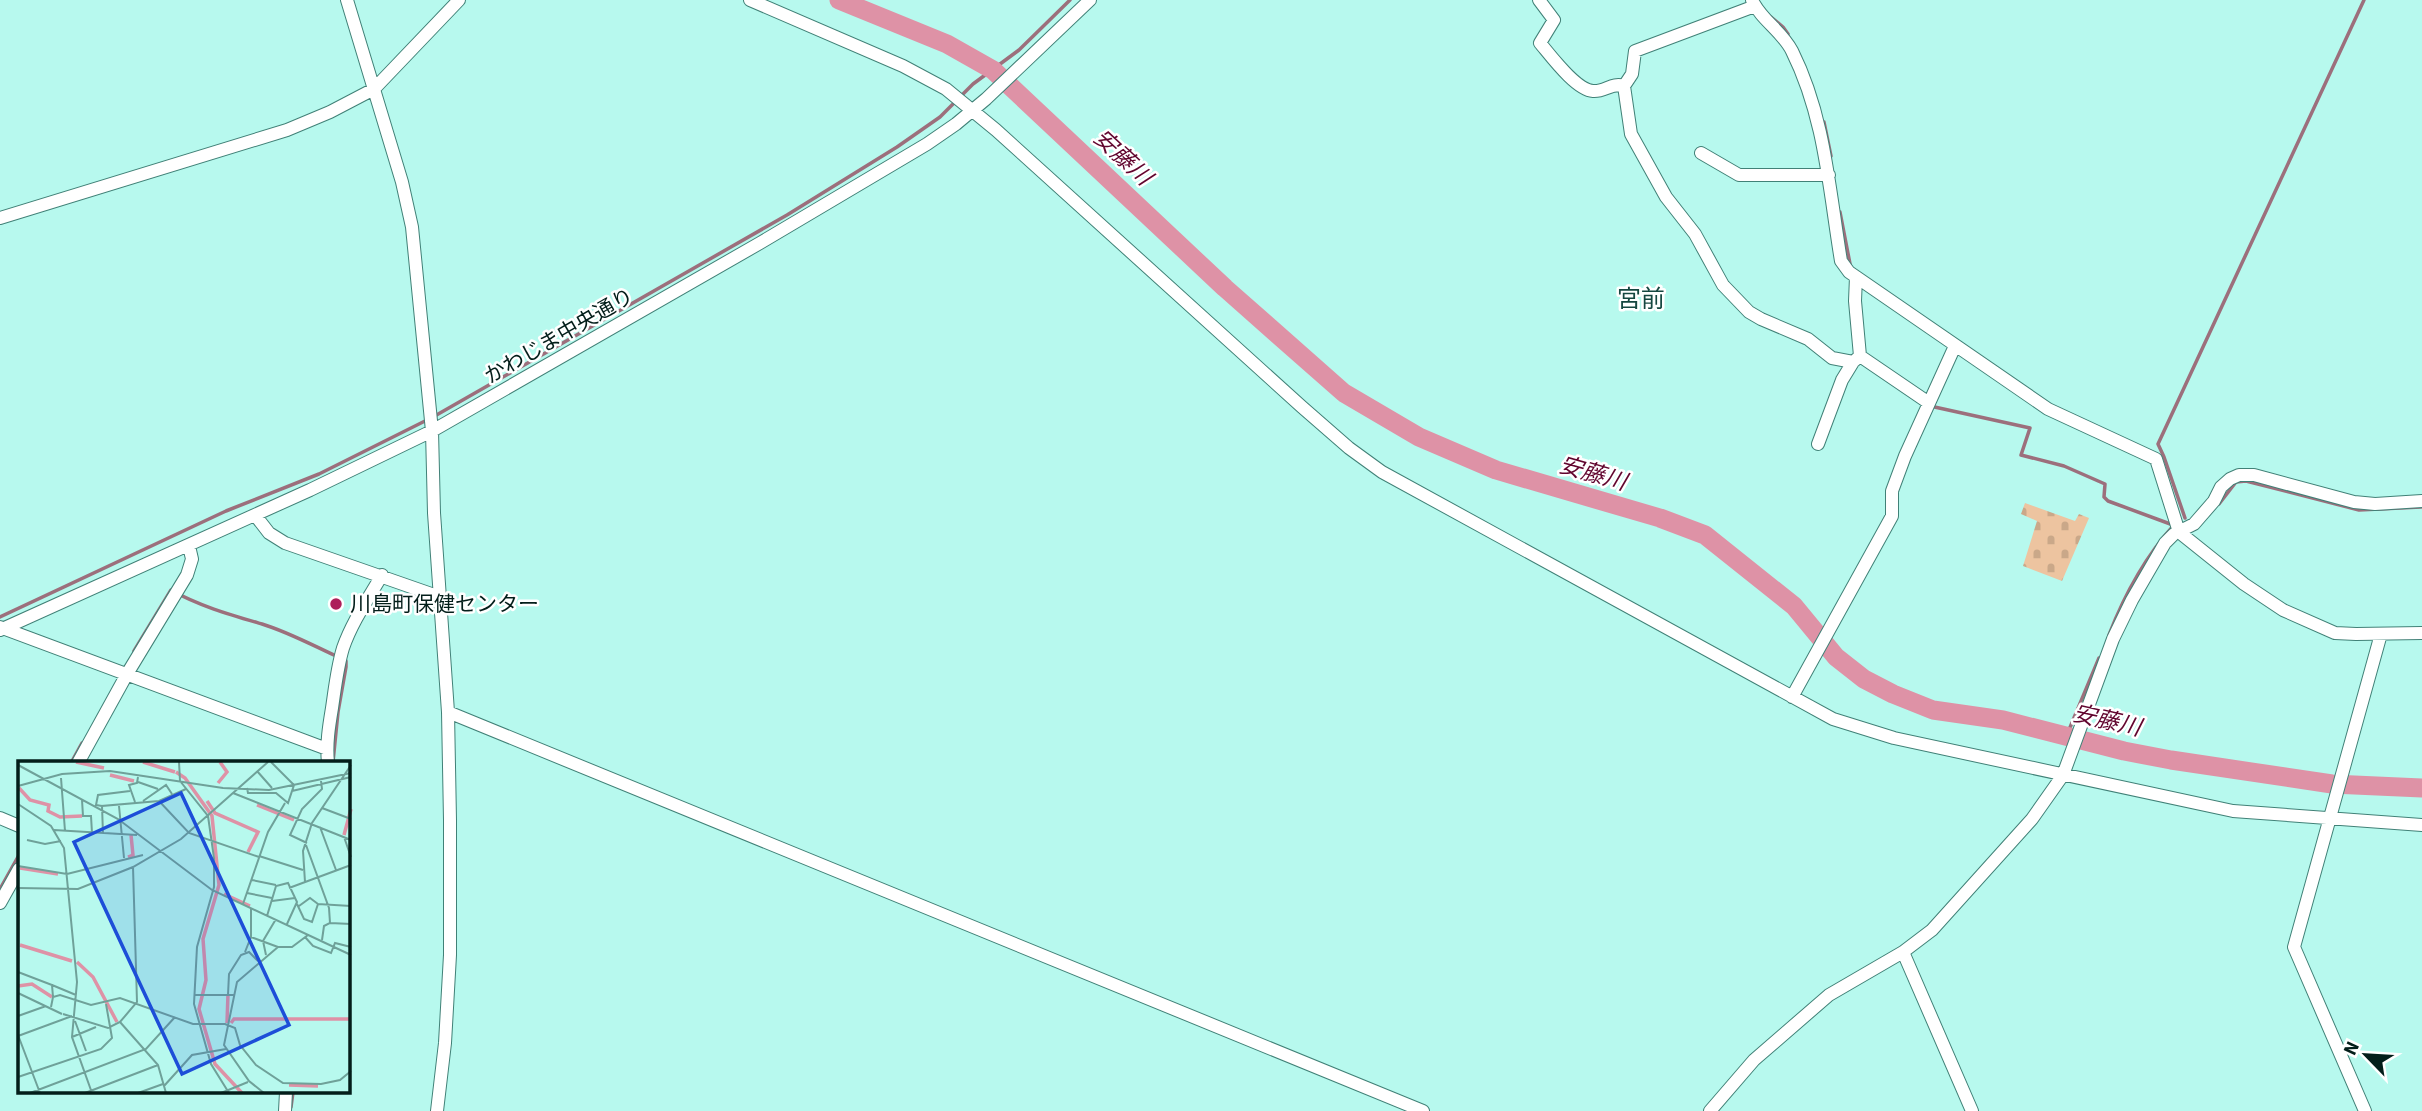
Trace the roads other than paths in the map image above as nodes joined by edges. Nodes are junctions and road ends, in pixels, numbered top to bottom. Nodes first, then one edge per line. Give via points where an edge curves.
1 (347, 0) edge
2 (459, 0) edge
3 (750, 0) edge
4 (1090, 0) edge
5 (1539, 0) edge
6 (1754, 3) edge
7 (1624, 86) junction
8 (374, 89) junction
9 (973, 110) junction
10 (1701, 153) dead end
11 (1829, 175) junction
12 (0, 218) edge
13 (1856, 277) junction
14 (1955, 346) junction
15 (1857, 359) junction
16 (1929, 403) junction
17 (432, 430) junction
18 (1818, 444) dead end
19 (2422, 500) edge
20 (255, 515) junction
21 (2179, 531) junction
22 (189, 546) junction
23 (382, 575) junction
24 (440, 597) junction
25 (1, 628) edge
26 (2422, 633) edge
27 (2381, 634) junction
28 (127, 674) junction
29 (1792, 697) junction
30 (448, 712) junction
31 (327, 756) edge
32 (79, 761) edge
33 (2063, 775) junction
34 (2328, 817) junction
35 (0, 818) edge
36 (2422, 825) edge
37 (18, 826) edge
38 (18, 871) edge
39 (0, 902) edge
40 (1903, 952) junction
41 (437, 1111) edge
42 (1423, 1111) edge
43 (1710, 1111) edge
44 (1972, 1111) edge
45 (2365, 1111) edge

1 - 8 street
2 - 8 street
3 - 9 street via 903,66
4 - 9 street, かわじま中央通り
5 - 7 street via 1554,20 1540,43 1576,83 1591,91
6 - 7 street via 1634,51 1632,74
6 - 11 street via 1791,48 1813,105
7 - 15 street via 1631,134 1723,285 1761,319 1808,340 1832,358
8 - 12 street via 287,130
8 - 17 street via 412,227
9 - 17 street, かわじま中央通り via 927,144 824,205
9 - 29 street via 1368,463
10 - 11 street via 1739,175
11 - 13 street via 1841,261
13 - 14 street
13 - 15 street
14 - 16 street
14 - 21 street via 2048,409 2156,458
15 - 16 street
15 - 18 street via 1842,380
16 - 29 street via 1892,491 1892,516
17 - 20 street, かわじま中央通り
17 - 24 street
19 - 21 street via 2354,502 2239,475 2221,487 2194,524
20 - 22 street, かわじま中央通り
20 - 23 street via 269,533 285,543
21 - 27 street via 2283,610 2334,633
21 - 33 street via 2165,543 2113,639
22 - 25 street, かわじま中央通り
22 - 28 street via 192,559 187,575
23 - 24 street
23 - 31 street via 344,645
24 - 30 street
25 - 28 street
26 - 27 street
27 - 34 street
28 - 31 street
28 - 32 street
29 - 33 street via 1849,725 1894,738
30 - 41 street via 450,955
30 - 42 street
33 - 34 street via 2232,811
33 - 40 street via 2032,819 1954,908
34 - 36 street
34 - 45 street via 2294,947
35 - 37 street
38 - 39 street
40 - 43 street via 1829,995 1754,1060
40 - 44 street

